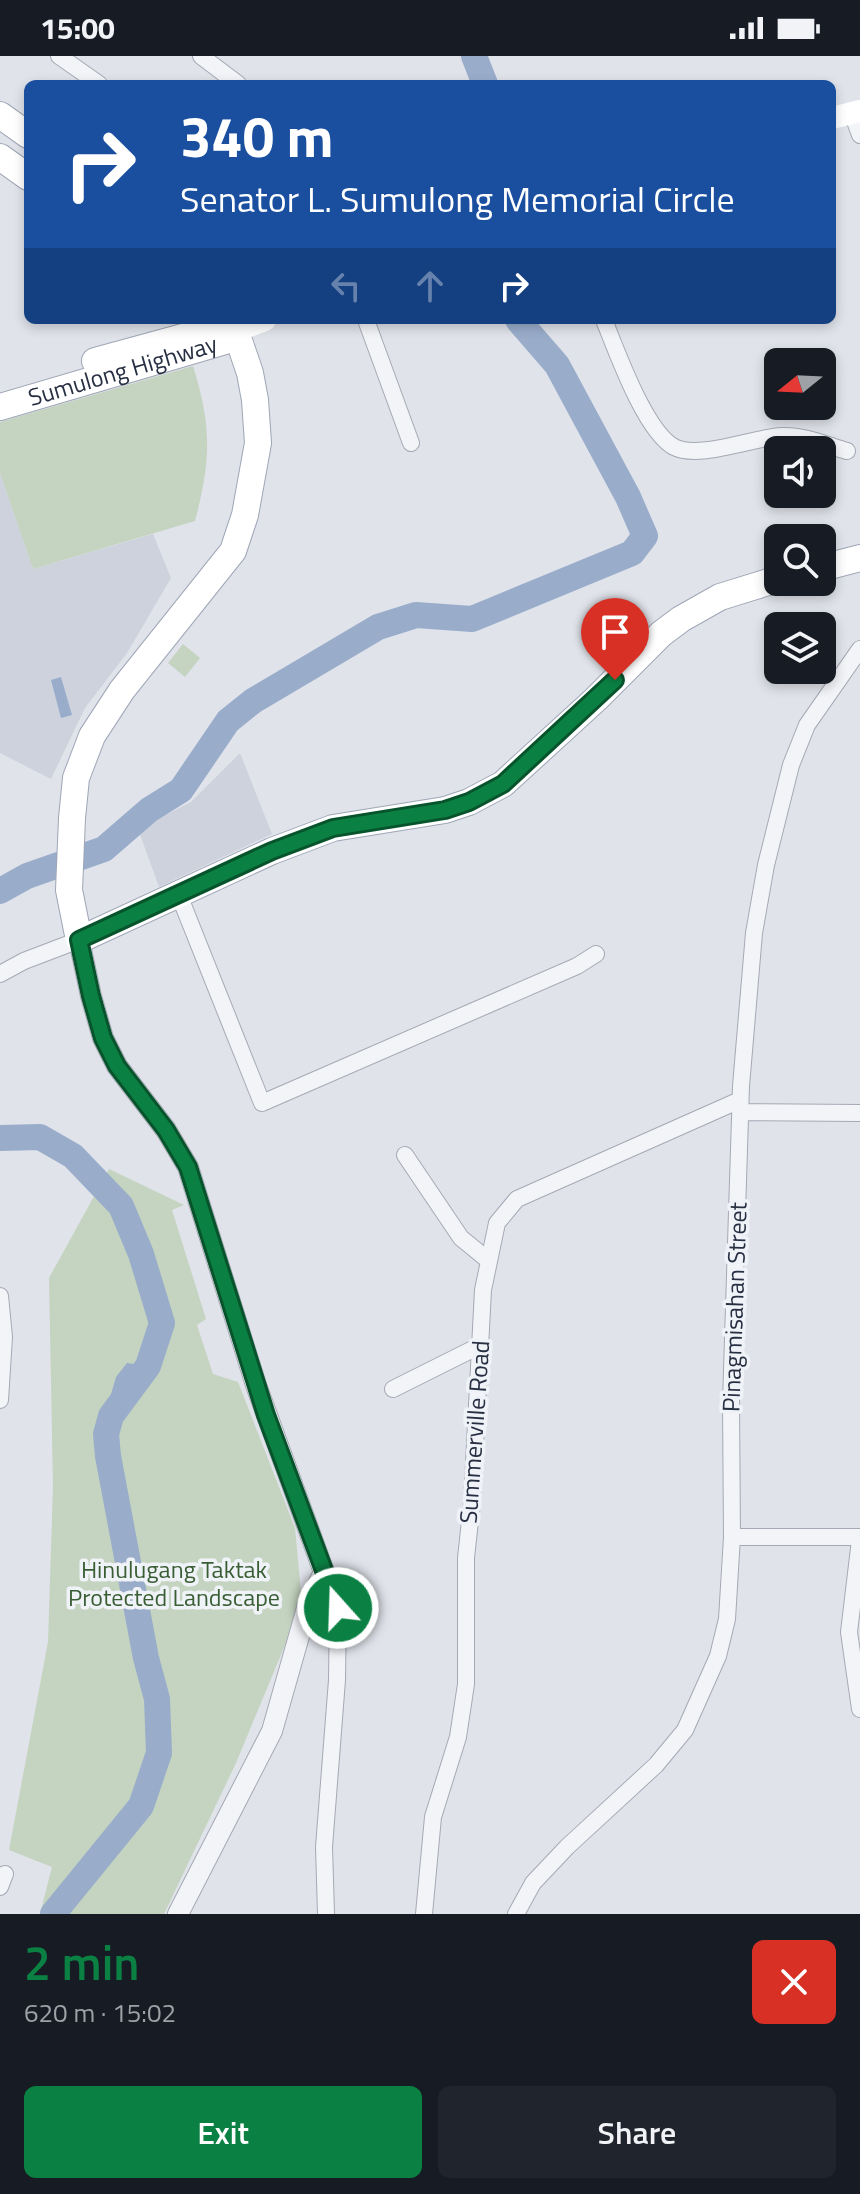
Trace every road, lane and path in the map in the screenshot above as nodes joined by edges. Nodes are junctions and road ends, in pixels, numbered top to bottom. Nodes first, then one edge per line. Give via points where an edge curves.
1 (59, 56) edge
2 (201, 56) edge
3 (93, 80) edge
4 (233, 80) edge
5 (848, 114) edge
6 (0, 115) edge
7 (17, 133) edge
8 (860, 135) edge
9 (1, 157) edge
10 (24, 174) edge
11 (245, 324) edge
12 (367, 324) edge
13 (606, 324) edge
14 (225, 328) edge
15 (171, 330) edge
16 (0, 390) edge
17 (0, 407) edge
18 (411, 443) dead end
19 (847, 451) dead end
20 (860, 558) edge
21 (836, 564) edge
22 (764, 583) edge
23 (860, 649) edge
24 (179, 895) junction
25 (79, 940) junction
26 (596, 954) dead end
27 (0, 974) edge
28 (740, 1106) junction
29 (860, 1113) edge
30 (405, 1155) dead end
31 (488, 1260) junction
32 (0, 1296) edge
33 (2, 1338) edge
34 (481, 1345) junction
35 (393, 1389) dead end
36 (0, 1400) edge
37 (732, 1537) junction
38 (860, 1538) edge
39 (324, 1572) junction
40 (860, 1709) edge
41 (178, 1914) edge
42 (326, 1914) edge
43 (424, 1914) edge
44 (516, 1914) edge

1 - 3 street
2 - 4 street
5 - 8 street
6 - 7 main road
9 - 10 main road
11 - 14 main road
12 - 18 street
13 - 19 street via 634,392 660,435 677,449 783,435
14 - 15 main road, Sumulong Highway
14 - 17 main road, Sumulong Highway
14 - 25 main road via 245,402 251,478 245,515 233,551 122,690 92,736 76,778 72,818 69,890
15 - 16 main road, Sumulong Highway
20 - 21 main road
22 - 24 main road via 720,597 671,626 503,784 437,812 333,828
23 - 28 street, Pinagmisahan Street via 807,725 791,765 754,933
24 - 25 main road
24 - 26 street via 262,1103
25 - 27 street
25 - 39 street via 110,1052 188,1167 256,1385
28 - 29 street
28 - 31 street, Summerville Road via 517,1199 497,1223
28 - 37 street, Pinagmisahan Street
30 - 31 street via 461,1238
31 - 34 street, Summerville Road
32 - 33 street
33 - 36 street
34 - 35 street
34 - 43 street, Summerville Road via 466,1558 466,1684 458,1737 433,1817
37 - 38 street
37 - 44 street, Pinagmisahan Street via 727,1619 718,1656 685,1730 656,1765 533,1883
38 - 40 street via 849,1632
39 - 41 street via 307,1608 272,1731
39 - 42 street via 338,1608 324,1847

